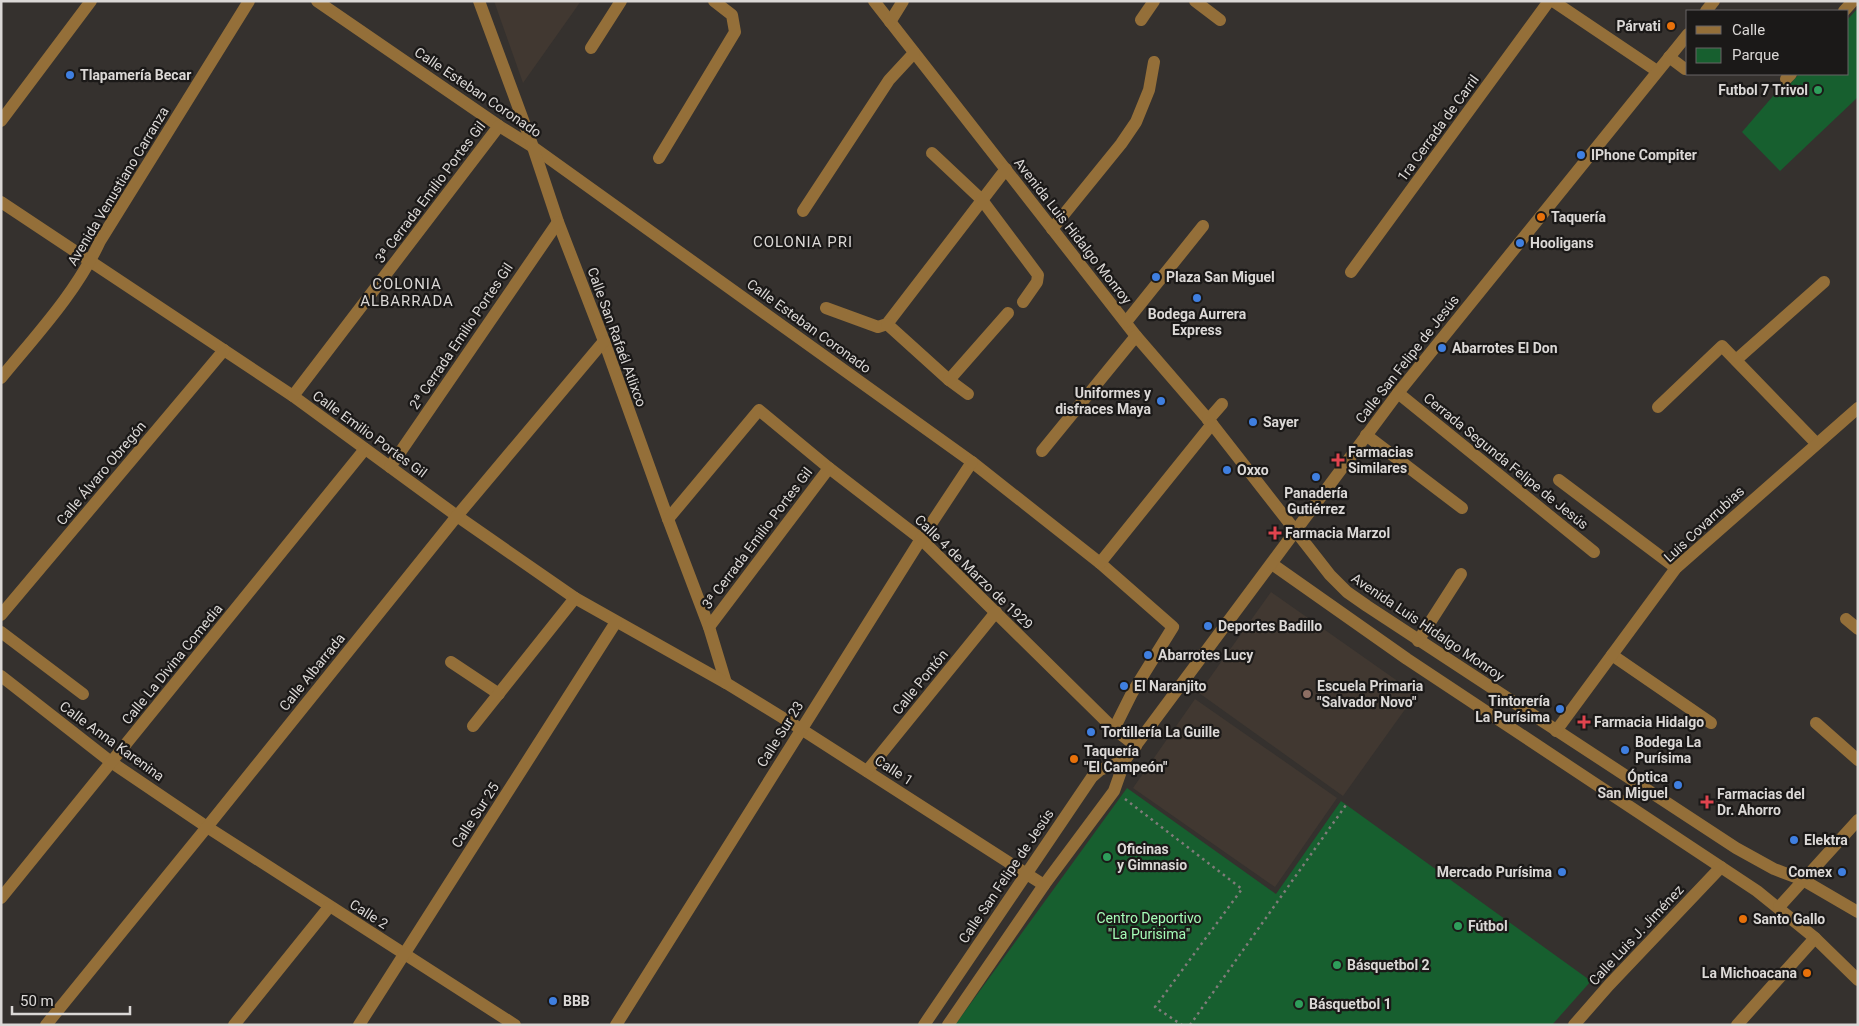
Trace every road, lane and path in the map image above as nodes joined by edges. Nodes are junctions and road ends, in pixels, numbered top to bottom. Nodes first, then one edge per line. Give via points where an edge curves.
1 (91, 1) edge
2 (249, 1) edge
3 (317, 1) edge
4 (479, 1) edge
5 (621, 1) edge
6 (714, 1) edge
7 (874, 1) edge
8 (902, 1) edge
9 (1154, 1) edge
10 (1195, 1) edge
11 (1548, 1) edge
12 (1552, 1) edge
13 (1141, 20) dead end
14 (1220, 20) dead end
15 (890, 22) junction
16 (1686, 36) edge
17 (592, 48) dead end
18 (914, 52) junction
19 (1669, 57) junction
20 (1154, 62) dead end
21 (1685, 69) dead end
22 (1657, 72) junction
23 (1, 121) edge
24 (499, 126) junction
25 (533, 147) junction
26 (932, 153) dead end
27 (659, 158) dead end
28 (1006, 169) junction
29 (982, 200) junction
30 (1, 202) edge
31 (803, 211) dead end
32 (558, 222) junction
33 (1203, 226) dead end
34 (1052, 228) junction
35 (91, 260) junction
36 (1351, 272) dead end
37 (1824, 282) dead end
38 (1023, 302) dead end
39 (826, 308) dead end
40 (1008, 313) dead end
41 (1126, 322) junction
42 (887, 324) junction
43 (1136, 336) junction
44 (604, 340) junction
45 (224, 350) junction
46 (1736, 360) junction
47 (1, 378) edge
48 (949, 380) junction
49 (1398, 393) junction
50 (968, 394) dead end
51 (293, 396) junction
52 (1222, 404) dead end
53 (1658, 407) dead end
54 (1858, 408) edge
55 (1210, 422) junction
56 (1366, 435) junction
57 (1816, 443) junction
58 (365, 449) junction
59 (1042, 451) dead end
60 (972, 462) junction
61 (390, 467) junction
62 (829, 468) junction
63 (1559, 480) dead end
64 (1462, 508) dead end
65 (457, 516) junction
66 (668, 519) junction
67 (1296, 532) junction
68 (921, 539) junction
69 (1594, 552) dead end
70 (1100, 562) junction
71 (1272, 564) junction
72 (1676, 568) junction
73 (1462, 574) dead end
74 (576, 598) junction
75 (996, 612) junction
76 (1, 615) edge
77 (1846, 619) dead end
78 (616, 622) junction
79 (708, 626) junction
80 (1858, 629) edge
81 (1, 632) edge
82 (1418, 641) junction
83 (1612, 655) junction
84 (451, 662) dead end
85 (1, 676) edge
86 (726, 683) junction
87 (83, 694) dead end
88 (498, 694) junction
89 (1711, 723) dead end
90 (1816, 723) dead end
91 (473, 726) dead end
92 (801, 729) junction
93 (1114, 729) junction
94 (1556, 731) junction
95 (1136, 746) junction
96 (1125, 760) junction
97 (1858, 760) edge
98 (112, 762) junction
99 (867, 771) junction
100 (1114, 791) junction
101 (1346, 805) dead end
102 (1858, 820) edge
103 (207, 828) junction
104 (1721, 867) junction
105 (1026, 873) junction
106 (1803, 880) junction
107 (1044, 885) junction
108 (1, 898) edge
109 (329, 907) junction
110 (1779, 907) junction
111 (1858, 912) edge
112 (1815, 938) junction
113 (404, 954) junction
114 (1858, 980) edge
115 (46, 1025) edge
116 (234, 1025) edge
117 (359, 1025) edge
118 (515, 1025) edge
119 (616, 1025) edge
120 (924, 1025) edge
121 (948, 1025) edge
122 (1182, 1025) edge
123 (1190, 1025) edge
124 (1574, 1025) edge
125 (1737, 1025) edge

1 - 23 street
2 - 35 street, Avenida Venustiano Carranza
3 - 24 street, Calle Esteban Coronado
4 - 25 street, Calle San Rafaél Atlixco
5 - 17 street
6 - 27 street via 732,14 734,32
7 - 15 street, Avenida Luis Hidalgo Monroy
8 - 15 street
9 - 13 street
10 - 14 street
11 - 36 street, 1ra Cerrada de Carril
12 - 22 street
15 - 18 street, Avenida Luis Hidalgo Monroy
16 - 19 street, Calle San Felipe de Jesús
18 - 28 street, Avenida Luis Hidalgo Monroy
18 - 31 street via 889,80
19 - 21 street
19 - 22 street, Calle San Felipe de Jesús
20 - 34 street via 1149,90 1136,122
22 - 49 street, Calle San Felipe de Jesús
24 - 25 street, Calle Esteban Coronado
24 - 51 street, 3ª Cerrada Emilio Portes Gil
25 - 32 street, Calle San Rafaél Atlixco
25 - 60 street, Calle Esteban Coronado
26 - 29 street
28 - 29 street
28 - 34 street, Avenida Luis Hidalgo Monroy
29 - 38 street via 1038,275 1037,282
29 - 42 street
30 - 35 street, Calle Emilio Portes Gil
32 - 44 street, Calle San Rafaél Atlixco
32 - 61 street, 2ª Cerrada Emilio Portes Gil
33 - 41 street
34 - 41 street, Avenida Luis Hidalgo Monroy
35 - 45 street, Calle Emilio Portes Gil
35 - 47 street, Avenida Venustiano Carranza via 75,288
37 - 46 street
39 - 42 street via 878,326
40 - 48 street
41 - 43 street, Avenida Luis Hidalgo Monroy
42 - 48 street
43 - 55 street, Avenida Luis Hidalgo Monroy
43 - 59 street
44 - 65 street, Calle Albarrada
44 - 66 street, Calle San Rafaél Atlixco
45 - 51 street, Calle Emilio Portes Gil
45 - 76 street, Calle Álvaro Obregón
46 - 53 street via 1722,346
46 - 57 street
48 - 50 street
49 - 56 street, Calle San Felipe de Jesús
49 - 69 street, Cerrada Segunda Felipe de Jesús
51 - 58 street, Calle Emilio Portes Gil
52 - 55 street
54 - 57 street, Luis Covarrubias
55 - 67 street, Avenida Luis Hidalgo Monroy
55 - 70 street
56 - 64 street
56 - 67 street, Calle San Felipe de Jesús
57 - 72 street, Luis Covarrubias
58 - 61 street, Calle Emilio Portes Gil
58 - 98 street, Calle La Divina Comedia
60 - 68 street, Calle Sur 23
60 - 70 street, Calle Esteban Coronado
61 - 65 street, Calle Emilio Portes Gil
62 - 66 street, Calle 4 de Marzo de 1929 via 759,410
62 - 68 street, Calle 4 de Marzo de 1929
62 - 79 street, 3ª Cerrada Emilio Portes Gil
63 - 72 street
65 - 74 street, Calle Emilio Portes Gil
65 - 103 street, Calle Albarrada
66 - 79 street, Calle San Rafaél Atlixco
67 - 71 street, Calle San Felipe de Jesús
67 - 82 street, Avenida Luis Hidalgo Monroy via 1347,592
68 - 75 street, Calle 4 de Marzo de 1929
68 - 92 street, Calle Sur 23
70 - 93 street, Calle Esteban Coronado via 1173,627
71 - 95 street, Calle San Felipe de Jesús
71 - 104 street via 1407,659
72 - 83 street, Luis Covarrubias
73 - 82 street
74 - 78 street, Calle Emilio Portes Gil
74 - 88 street
75 - 93 street, Calle 4 de Marzo de 1929
75 - 99 street, Calle Pontón
77 - 80 street
78 - 86 street, Calle Emilio Portes Gil
78 - 113 street, Calle Sur 25
79 - 86 street, Calle San Rafaél Atlixco
81 - 87 street
82 - 94 street, Avenida Luis Hidalgo Monroy
83 - 89 street
83 - 94 street, Luis Covarrubias
84 - 88 street
85 - 98 street, Calle Anna Karenina
86 - 92 street, Calle 1
88 - 91 street
90 - 97 street
92 - 99 street, Calle 1
92 - 119 street, Calle Sur 23
93 - 95 street, Calle 4 de Marzo de 1929
94 - 106 street, Avenida Luis Hidalgo Monroy via 1736,848 1774,869
95 - 96 street, Calle San Felipe de Jesús
96 - 100 street, Calle San Felipe de Jesús
96 - 105 street, Calle San Felipe de Jesús via 1092,776
98 - 103 street, Calle Anna Karenina
98 - 108 street, Calle La Divina Comedia
99 - 105 street, Calle 1
100 - 107 street, Calle San Felipe de Jesús
100 - 122 path via 1242,889 1155,1007
101 - 123 path
102 - 106 street
103 - 109 street, Calle 2
103 - 115 street, Calle Albarrada
104 - 110 street
104 - 124 street, Calle Luis J. Jiménez
105 - 107 street, Calle 1
105 - 120 street, Calle San Felipe de Jesús
106 - 110 street
106 - 111 street, Avenida Luis Hidalgo Monroy
107 - 121 street, Calle San Felipe de Jesús
109 - 113 street, Calle 2
109 - 116 street
110 - 112 street
112 - 114 street
112 - 125 street
113 - 117 street, Calle Sur 25
113 - 118 street, Calle 2

